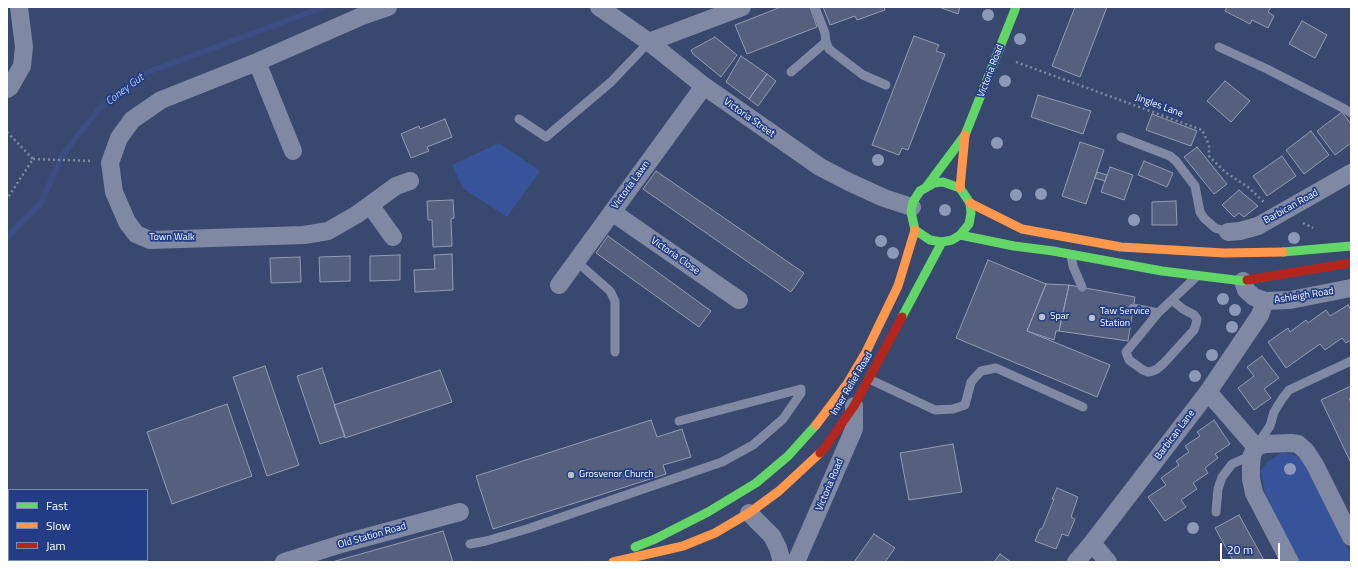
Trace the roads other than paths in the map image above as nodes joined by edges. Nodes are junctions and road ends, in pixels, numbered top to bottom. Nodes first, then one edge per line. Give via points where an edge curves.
1 (19, 7) edge
2 (388, 7) edge
3 (599, 7) edge
4 (742, 7) edge
5 (815, 7) edge
6 (1016, 7) edge
7 (649, 42) junction
8 (826, 42) junction
9 (1219, 47) dead end
10 (257, 62) junction
11 (791, 72) dead end
12 (886, 85) dead end
13 (704, 86) junction
14 (7, 89) edge
15 (1351, 113) edge
16 (519, 118) dead end
17 (965, 135) junction
18 (1122, 137) dead end
19 (293, 151) dead end
20 (1351, 173) edge
21 (410, 181) dead end
22 (926, 186) junction
23 (960, 188) junction
24 (970, 203) junction
25 (370, 205) junction
26 (912, 207) junction
27 (612, 212) junction
28 (915, 230) junction
29 (1228, 232) joint
30 (960, 235) junction
31 (393, 237) dead end
32 (942, 242) junction
33 (1351, 246) edge
34 (1070, 254) junction
35 (576, 261) junction
36 (1351, 263) edge
37 (1198, 276) junction
38 (1243, 281) junction
39 (559, 285) dead end
40 (1082, 287) dead end
41 (1351, 288) edge
42 (739, 300) dead end
43 (1172, 300) junction
44 (1265, 301) junction
45 (1133, 308) dead end
46 (1158, 313) junction
47 (615, 352) dead end
48 (1351, 361) edge
49 (869, 379) junction
50 (1208, 392) junction
51 (854, 406) junction
52 (1083, 407) dead end
53 (679, 421) dead end
54 (1254, 451) junction
55 (756, 483) junction
56 (460, 512) dead end
57 (1216, 512) dead end
58 (749, 513) junction
59 (1351, 537) edge
60 (1092, 543) junction
61 (470, 544) dead end
62 (610, 561) edge
63 (284, 562) edge
64 (782, 562) edge
65 (796, 562) edge
66 (1076, 562) edge
67 (1108, 562) edge
68 (1290, 562) edge

1 - 14 street via 24,47 22,66
2 - 10 street, Town Walk
3 - 7 street, Victoria Street
4 - 7 street
5 - 8 lane
6 - 17 main road, Victoria Road
7 - 13 street, Victoria Street
7 - 16 lane via 611,82 546,137
8 - 11 lane
8 - 12 lane via 829,49 863,75
9 - 15 lane
10 - 19 street
10 - 25 street, Town Walk via 161,100 132,120 118,138 110,163 114,192 127,222 136,234 150,240 304,235 328,232
13 - 26 street, Victoria Street via 820,167 877,194
13 - 27 street, Victoria Lawn
17 - 22 main road, Victoria Road
17 - 23 main road, Victoria Road
18 - 29 lane via 1170,156 1195,186 1200,212 1204,218 1215,228
20 - 29 street, Barbican Road via 1258,226
21 - 25 street, Town Walk via 396,186
22 - 23 main road via 943,182
22 - 26 main road via 920,191
23 - 24 main road
24 - 30 main road via 969,224
24 - 33 main road via 1022,229 1121,247 1292,252
25 - 31 street
26 - 28 main road
27 - 35 street, Victoria Lawn
27 - 42 street, Victoria Close
28 - 32 main road via 930,240
28 - 55 main road, Inner Relief Road via 898,286 866,352 847,384 814,428 788,456
30 - 32 main road
30 - 34 main road
32 - 49 main road, Inner Relief Road
34 - 37 main road
34 - 40 lane
35 - 39 street, Victoria Lawn
35 - 47 lane via 610,292 615,301
36 - 38 main road
37 - 38 main road
37 - 43 lane
38 - 44 street, Ashleigh Road via 1246,290 1254,297
41 - 44 street, Ashleigh Road via 1290,300
43 - 46 lane
43 - 46 lane via 1194,315 1197,319 1196,324 1194,330 1164,363 1158,369 1148,372 1129,360 1126,352
44 - 50 street, Barbican Lane via 1260,315
45 - 46 lane
48 - 54 lane via 1289,390 1282,398 1270,426
49 - 51 main road, Inner Relief Road
49 - 52 lane via 936,410 953,409 965,405 971,382 981,371 996,368
50 - 54 street
50 - 60 street, Barbican Lane
51 - 58 main road, Inner Relief Road via 824,449 779,491
51 - 65 street, Victoria Road via 854,430
53 - 61 lane via 801,389 801,393 783,419 753,445 722,462 527,529
54 - 57 lane via 1232,464 1222,477
54 - 59 street via 1266,444 1291,443 1298,444 1306,451
54 - 68 street via 1251,467 1254,494
55 - 58 main road
55 - 62 main road, Inner Relief Road via 708,512
56 - 63 street, Old Station Road
58 - 62 main road, Inner Relief Road via 715,533 683,546
58 - 64 street via 772,536
60 - 66 street, Barbican Lane
60 - 67 street

